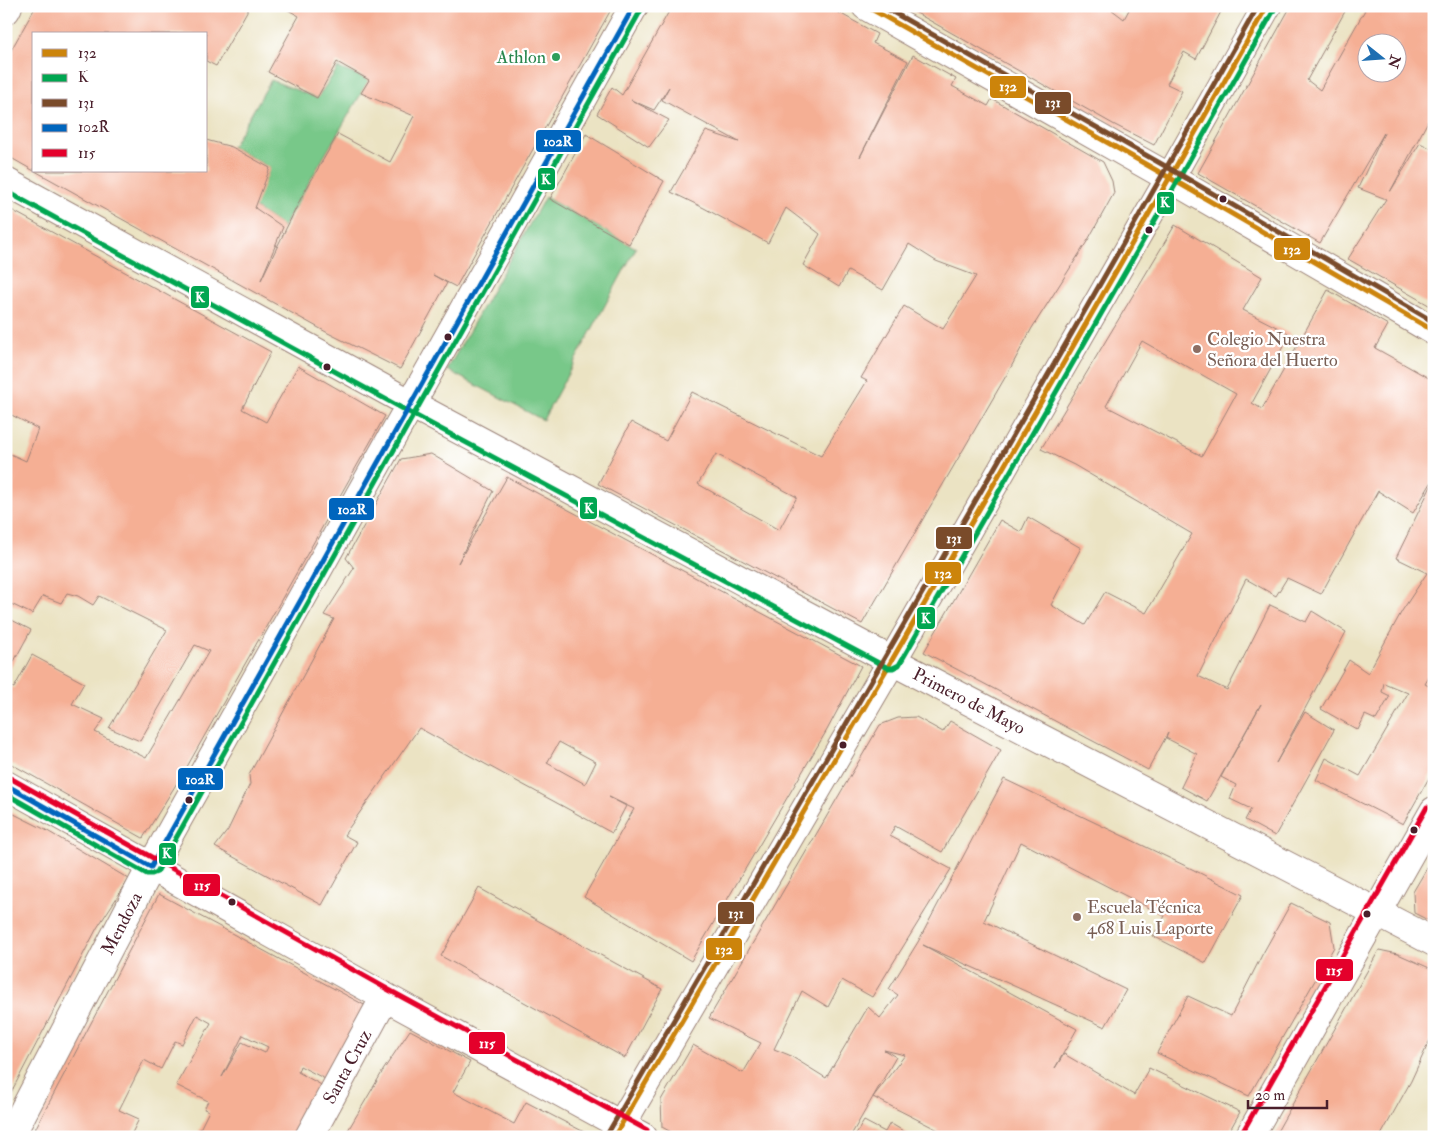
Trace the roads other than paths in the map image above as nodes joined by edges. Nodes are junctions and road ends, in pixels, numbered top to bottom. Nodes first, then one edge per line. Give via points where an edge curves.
1 (8, 6) edge
2 (634, 6) edge
3 (866, 6) edge
4 (1267, 6) edge
5 (6, 10) edge
6 (1170, 178) junction
7 (6, 182) edge
8 (1434, 331) edge
9 (411, 404) junction
10 (892, 661) junction
11 (6, 785) edge
12 (1434, 811) edge
13 (151, 867) junction
14 (1376, 912) junction
15 (1434, 942) edge
16 (385, 998) junction
17 (626, 1133) edge
18 (10, 1137) edge
19 (309, 1137) edge
20 (1249, 1137) edge

1 - 5 main road
2 - 9 main road, Mendoza
3 - 6 main road
4 - 6 main road
6 - 8 main road
6 - 10 main road
7 - 9 main road, Primero de Mayo
9 - 10 main road, Primero de Mayo
9 - 13 main road, Mendoza
10 - 14 main road, Primero de Mayo
10 - 17 main road
11 - 13 main road
12 - 14 main road
13 - 16 main road
13 - 18 main road, Mendoza
14 - 15 main road, Primero de Mayo
14 - 20 main road
16 - 17 main road
16 - 19 main road, Santa Cruz

